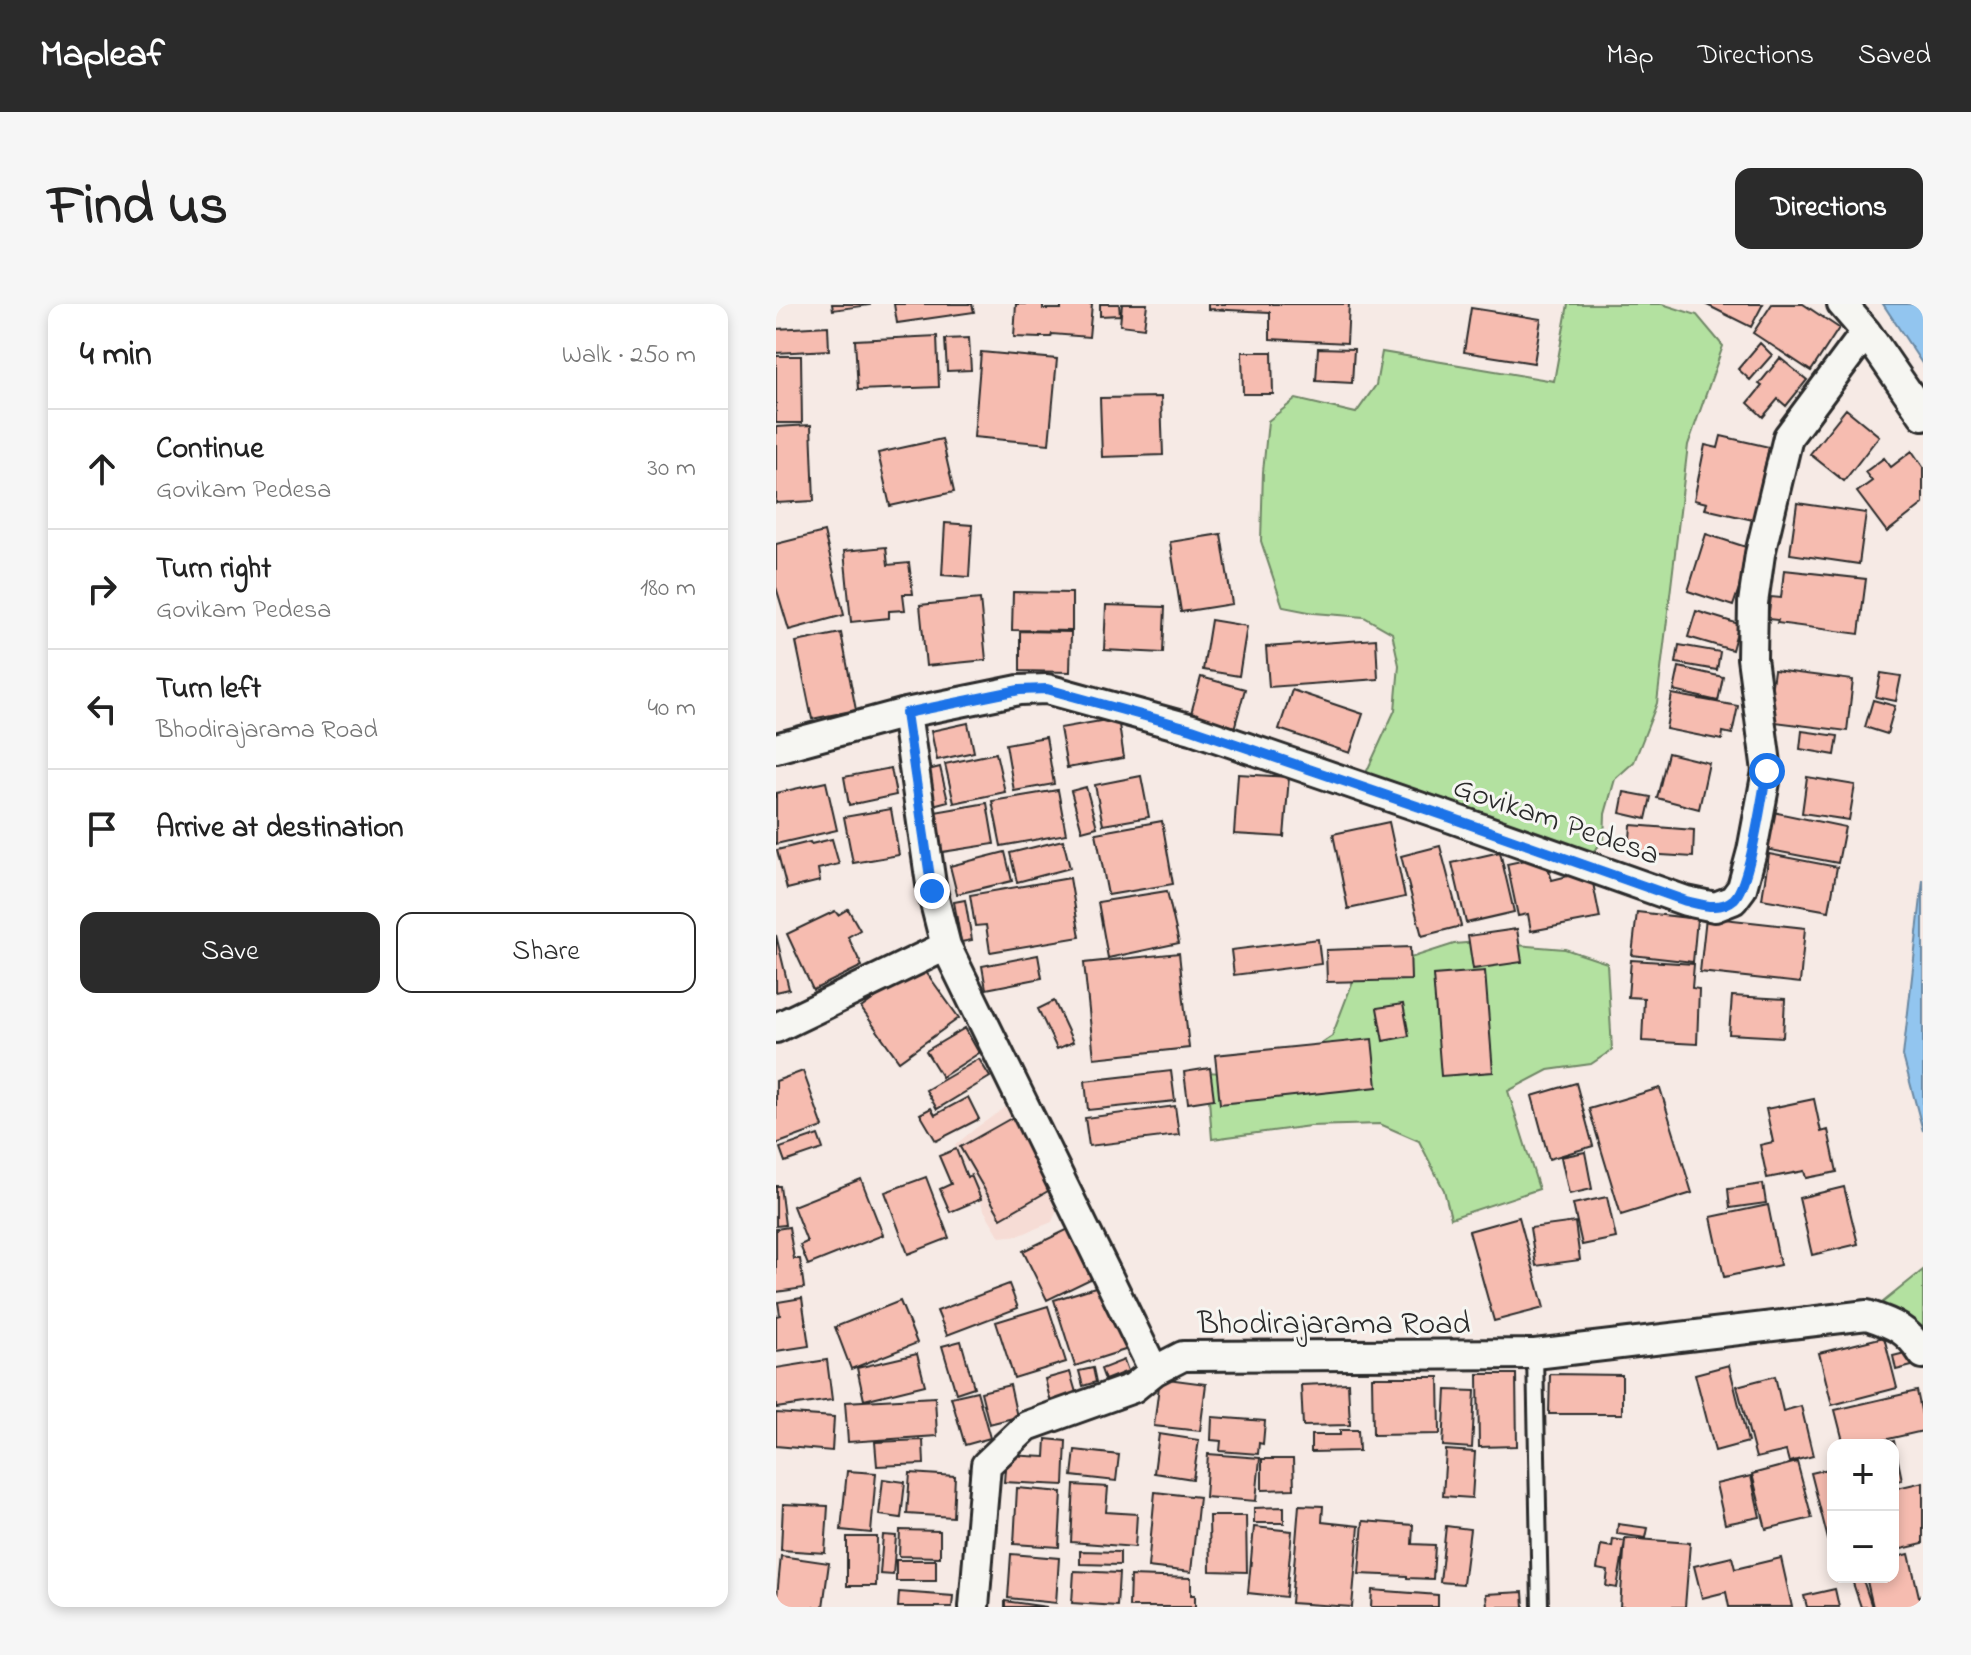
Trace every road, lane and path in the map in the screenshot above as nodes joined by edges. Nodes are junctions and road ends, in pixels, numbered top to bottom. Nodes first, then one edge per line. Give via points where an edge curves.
1 (1842, 304) edge
2 (1866, 332) junction
3 (1923, 415) edge
4 (906, 713) junction
5 (776, 748) edge
6 (946, 946) junction
7 (776, 1028) edge
8 (1535, 1354) junction
9 (1923, 1354) edge
10 (1154, 1371) junction
11 (974, 1607) edge
12 (1540, 1607) edge

1 - 2 street
2 - 3 street
2 - 4 street, Govikam Pedesa via 1788,437 1760,554 1752,658 1767,771 1752,851 1742,888 1733,900 1715,907 1686,901 1192,729 1047,689
4 - 5 street, Govikam Pedesa
4 - 6 street via 932,891
6 - 7 street
6 - 10 street
8 - 9 street, Bhodirajarama Road via 1867,1315 1896,1325
8 - 10 street, Bhodirajarama Road via 1183,1356
8 - 12 lane
10 - 11 street, Bhodirajarama Road via 1133,1388 1027,1426 986,1465

